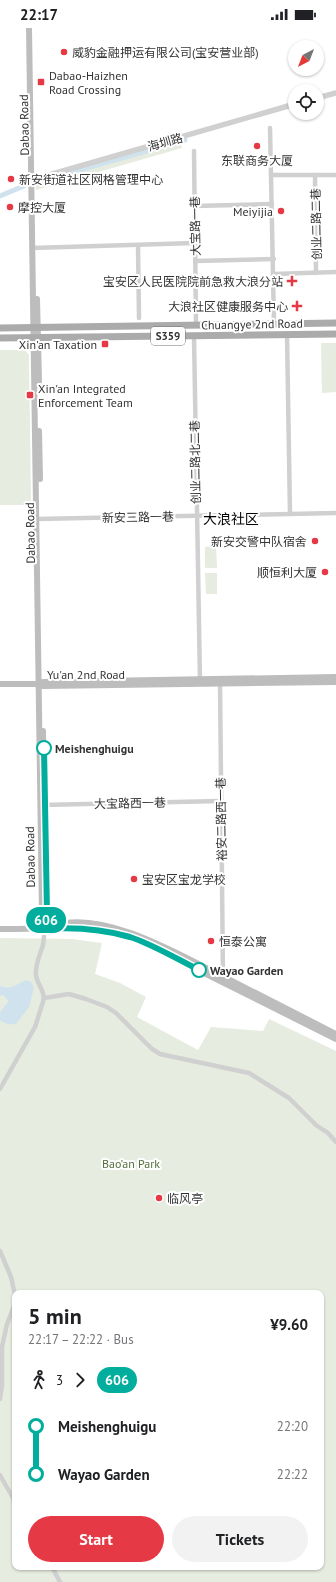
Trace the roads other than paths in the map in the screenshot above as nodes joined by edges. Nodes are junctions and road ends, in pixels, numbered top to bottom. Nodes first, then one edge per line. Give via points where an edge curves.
1 (29, 28) edge
2 (33, 28) edge
3 (336, 93) edge
4 (324, 96) edge
5 (288, 106) edge
6 (270, 128) dead end
7 (194, 152) dead end
8 (272, 175) junction
9 (315, 175) junction
10 (336, 175) edge
11 (35, 178) junction
12 (272, 204) junction
13 (194, 206) junction
14 (195, 243) junction
15 (138, 245) junction
16 (35, 248) junction
17 (274, 259) junction
18 (195, 261) junction
19 (336, 272) edge
20 (316, 273) junction
21 (274, 274) junction
22 (139, 318) dead end
23 (336, 323) edge
24 (274, 324) junction
25 (196, 325) junction
26 (36, 327) junction
27 (0, 328) edge
28 (287, 334) junction
29 (336, 334) edge
30 (194, 336) junction
31 (0, 338) edge
32 (36, 338) junction
33 (336, 513) edge
34 (290, 514) junction
35 (196, 516) junction
36 (38, 519) junction
37 (336, 677) edge
38 (220, 681) junction
39 (200, 682) junction
40 (336, 682) edge
41 (0, 684) edge
42 (41, 684) junction
43 (220, 801) junction
44 (43, 805) junction
45 (0, 929) edge
46 (45, 929) junction
47 (223, 980) junction
48 (44, 998) junction
49 (336, 1034) edge
50 (336, 1040) edge
51 (0, 1089) edge
52 (336, 1142) edge
53 (0, 1251) edge
54 (14, 1290) edge
55 (12, 1311) edge
56 (0, 1399) edge
57 (0, 1475) edge
58 (12, 1496) edge
59 (54, 1570) edge
60 (60, 1582) edge

1 - 16 main road, Dabao Road
2 - 11 main road, Dabao Road
3 - 4 street
5 - 11 street, 海圳路
6 - 8 street
7 - 13 street, 大宝路一巷
8 - 9 street
8 - 12 street
9 - 10 street
9 - 20 street, 创业二路二巷
11 - 16 main road, Dabao Road
12 - 13 street
12 - 17 street
13 - 14 street, 大宝路一巷
14 - 15 street
14 - 18 street, 大宝路一巷
15 - 16 street
15 - 22 street
16 - 26 main road, Dabao Road
17 - 18 street
17 - 21 street
18 - 25 street, 大宝路一巷
19 - 20 street
20 - 21 street
21 - 24 street
23 - 24 main road, Chuangye 2nd Road / S359
24 - 25 main road, Chuangye 2nd Road / S359
25 - 26 main road, Chuangye 2nd Road / S359
26 - 27 main road, Chuangye 2nd Road / S359
26 - 32 main road, Dabao Road
28 - 29 main road, Chuangye 2nd Road / S359
28 - 30 main road, Chuangye 2nd Road / S359
28 - 34 street
30 - 32 main road, Chuangye 2nd Road / S359
30 - 35 street, 创业二路北二巷
31 - 32 main road, Chuangye 2nd Road / S359
32 - 36 main road, Dabao Road
33 - 34 street, 新安三路一巷
34 - 35 street, 新安三路一巷
35 - 36 street, 新安三路一巷
35 - 39 street, 创业二路北二巷
36 - 42 main road, Dabao Road
37 - 38 main road, Yu'an 2nd Road
38 - 39 main road, Yu'an 2nd Road
38 - 40 main road, Yu'an 2nd Road
38 - 43 street, 裕安二路西一巷
39 - 42 main road, Yu'an 2nd Road
41 - 42 main road, Yu'an 2nd Road
42 - 44 main road, Dabao Road
43 - 44 street, 大宝路西一巷
43 - 47 street, 裕安二路西一巷
44 - 46 main road, Dabao Road via 47,913
45 - 46 main road
46 - 47 main road via 101,930 130,938
46 - 48 street via 36,964 36,976
47 - 49 main road
47 - 50 main road
48 - 51 street via 35,1027
48 - 52 street via 70,994 97,1002 116,1013 160,1054 250,1073 289,1098
53 - 54 street
55 - 56 street via 2,1347
57 - 58 street
59 - 60 street

